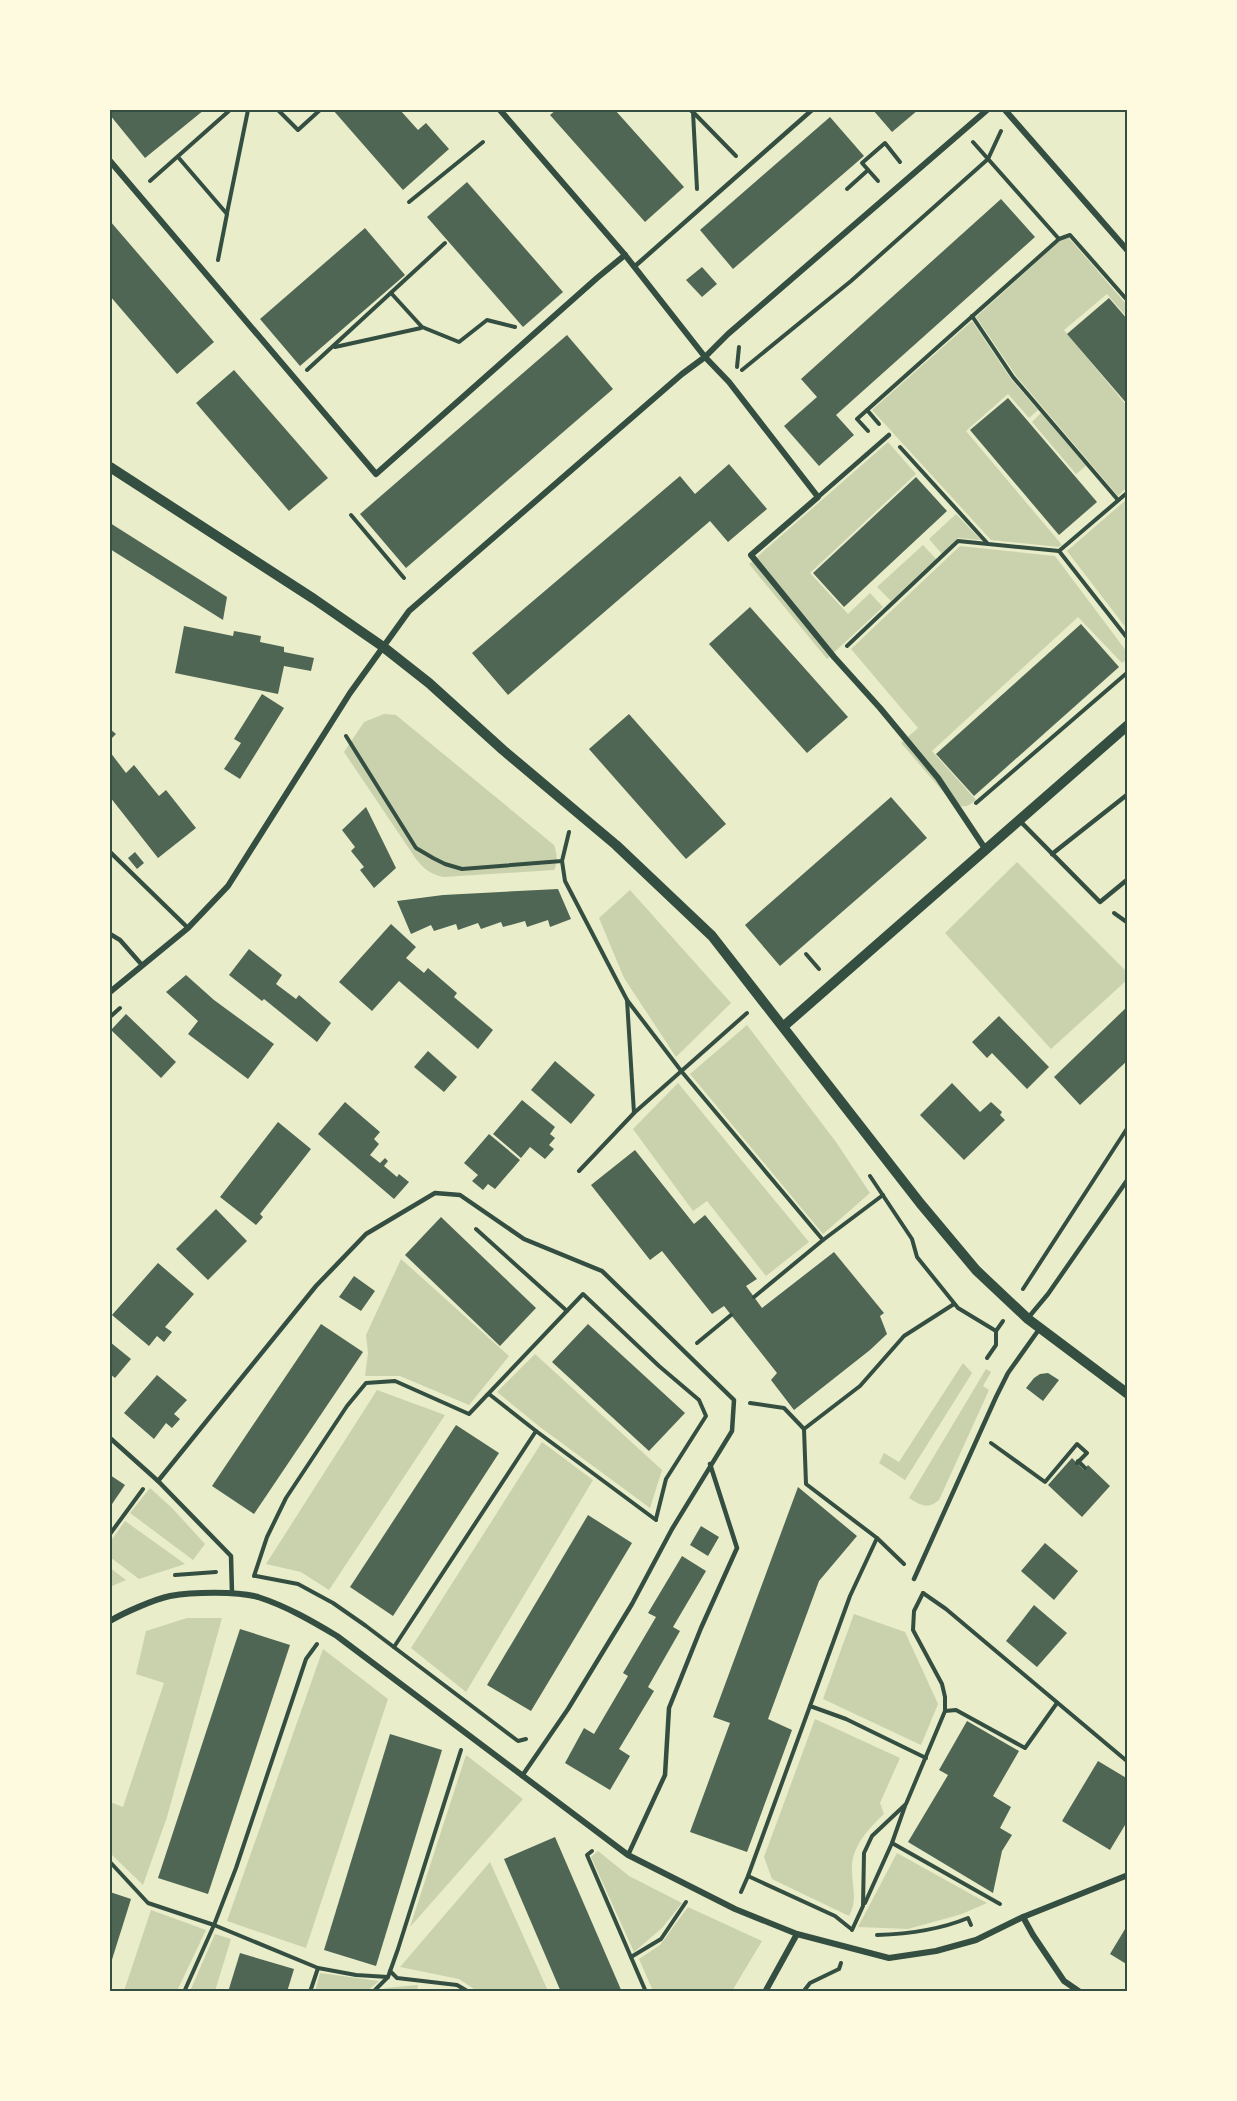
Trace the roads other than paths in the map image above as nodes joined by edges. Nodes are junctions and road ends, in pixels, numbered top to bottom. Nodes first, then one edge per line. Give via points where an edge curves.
1 (501, 110) edge
2 (812, 110) edge
3 (987, 110) edge
4 (1007, 112) edge
5 (110, 161) edge
6 (1128, 251) edge
7 (625, 255) junction
8 (634, 267) junction
9 (705, 357) junction
10 (889, 435) road end
11 (110, 467) edge
12 (818, 497) junction
13 (382, 646) junction
14 (1128, 725) edge
15 (1128, 794) edge
16 (1019, 820) junction
17 (986, 850) junction
18 (110, 852) edge
19 (1052, 854) junction
20 (1128, 879) edge
21 (189, 928) junction
22 (110, 933) edge
23 (142, 965) junction
24 (110, 992) edge
25 (784, 1026) junction
26 (1128, 1179) edge
27 (1028, 1319) junction
28 (1040, 1328) junction
29 (1128, 1394) edge
30 (110, 1438) edge
31 (710, 1464) junction
32 (158, 1481) junction
33 (915, 1579) road end
34 (232, 1593) junction
35 (110, 1621) edge
36 (522, 1776) junction
37 (628, 1855) junction
38 (1128, 1875) edge
39 (1023, 1917) junction
40 (796, 1934) junction
41 (765, 1992) edge
42 (1080, 1992) edge

1 - 7 street
2 - 8 lane
3 - 9 street
4 - 6 street
5 - 7 street via 376,474
7 - 8 street
8 - 9 street
9 - 12 street
9 - 13 street via 409,611
10 - 12 lane
11 - 13 street
12 - 17 street via 750,555 938,778
13 - 21 street via 228,886
13 - 25 street via 616,845 712,936
14 - 16 street
15 - 19 lane
16 - 17 street
16 - 19 lane
17 - 25 street
18 - 21 lane
19 - 20 lane via 1100,902
21 - 23 street
22 - 23 lane
23 - 24 street
25 - 27 street via 920,1203 976,1270
26 - 27 lane
27 - 28 street
28 - 29 street
28 - 33 lane via 996,1397
30 - 32 lane
31 - 32 lane via 732,1431 734,1400 686,1352 602,1271 524,1239 460,1195 435,1193 366,1234 316,1286
31 - 36 lane via 632,1604
31 - 37 lane via 737,1548 669,1708 665,1775
32 - 34 lane via 231,1556
34 - 35 street via 169,1596
34 - 36 street via 256,1597 298,1613 337,1636
36 - 37 street
37 - 40 street via 735,1909
38 - 39 street
39 - 40 street via 976,1940 936,1952 889,1958
39 - 42 street via 1064,1981
40 - 41 street

